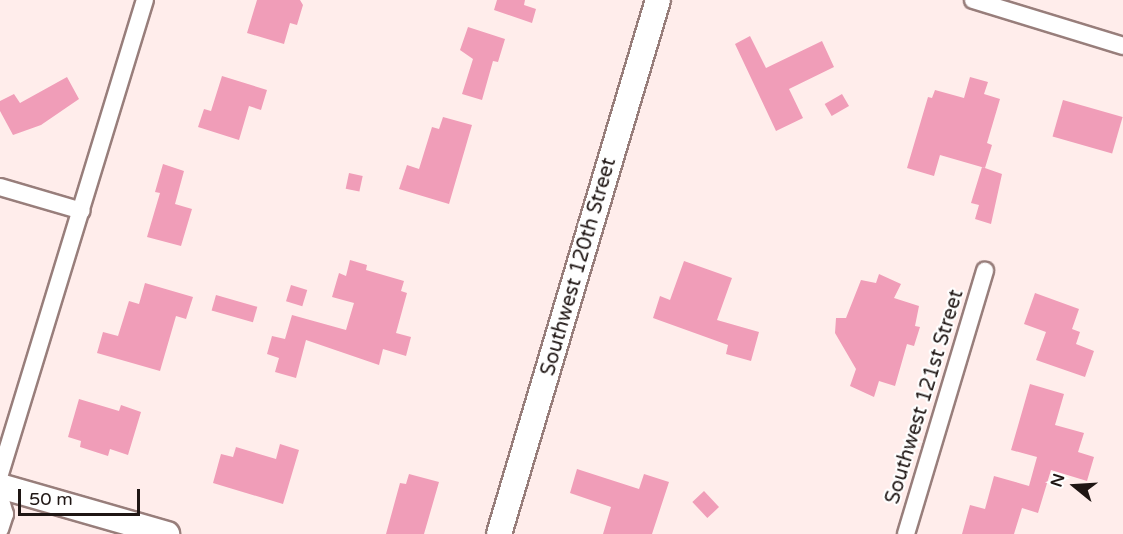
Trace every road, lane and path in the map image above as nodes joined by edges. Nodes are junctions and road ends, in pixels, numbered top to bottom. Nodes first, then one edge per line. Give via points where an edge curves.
1 (145, 0) edge
2 (658, 0) edge
3 (973, 0) edge
4 (1123, 46) edge
5 (0, 187) edge
6 (82, 211) junction
7 (985, 271) dead end
8 (0, 474) edge
9 (0, 486) edge
10 (0, 496) edge
11 (0, 529) edge
12 (167, 534) edge
13 (499, 534) edge
14 (906, 534) edge

1 - 6 street
2 - 13 street, Southwest 120th Street
3 - 4 street
5 - 6 street
6 - 8 street
7 - 14 street, Southwest 121st Street
9 - 12 street
10 - 11 street via 5,514

